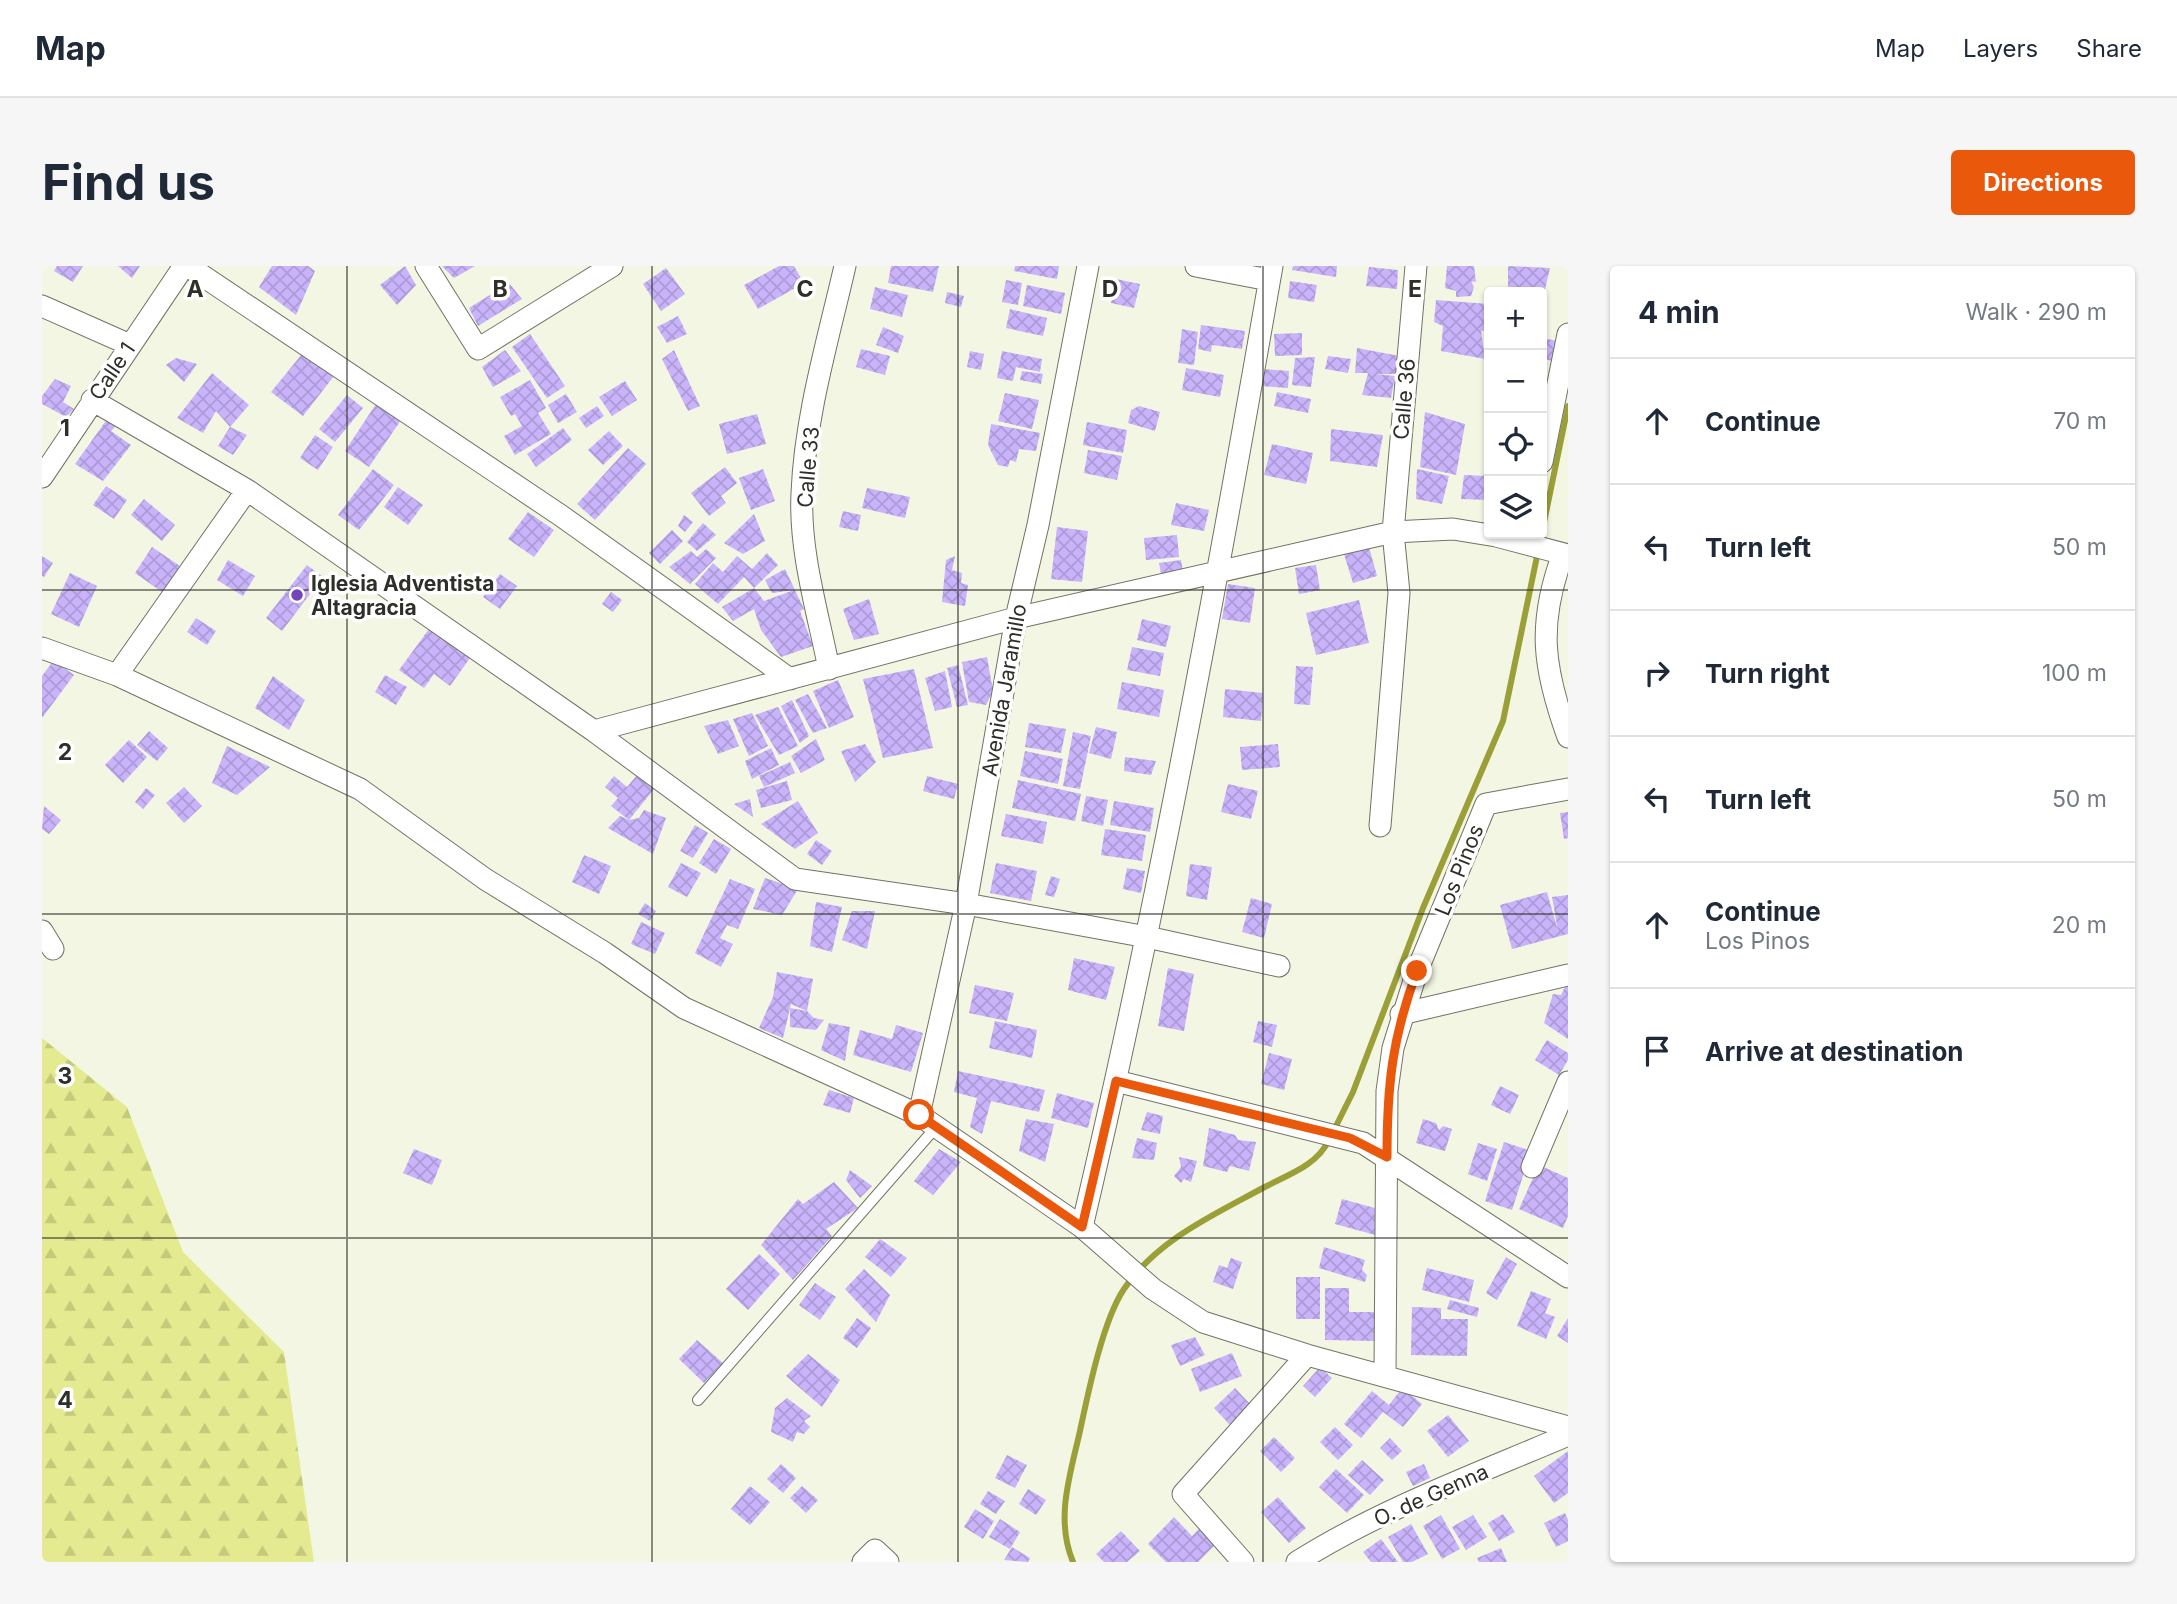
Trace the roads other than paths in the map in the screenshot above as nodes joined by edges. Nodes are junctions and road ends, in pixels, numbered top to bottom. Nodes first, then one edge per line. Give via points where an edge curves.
1 (186, 266) edge
2 (426, 266) edge
3 (612, 266) edge
4 (845, 266) edge
5 (1088, 266) edge
6 (1196, 266) edge
7 (1416, 266) edge
8 (1270, 273) edge
9 (42, 306) edge
10 (1568, 334) edge
11 (130, 345) junction
12 (92, 400) junction
13 (1547, 437) edge
14 (42, 477) edge
15 (247, 490) junction
16 (1392, 532) junction
17 (1543, 546) edge
18 (1220, 569) junction
19 (1016, 618) junction
20 (42, 648) edge
21 (829, 669) junction
22 (117, 675) junction
23 (790, 679) junction
24 (594, 731) junction
25 (1568, 737) edge
26 (1568, 789) edge
27 (1380, 826) dead end
28 (966, 904) junction
29 (1147, 937) junction
30 (1279, 966) dead end
31 (1568, 975) edge
32 (1401, 1014) junction
33 (1116, 1081) junction
34 (1568, 1082) edge
35 (928, 1120) junction
36 (1387, 1157) junction
37 (1532, 1167) dead end
38 (1082, 1227) junction
39 (1568, 1277) edge
40 (1307, 1355) junction
41 (1385, 1375) junction
42 (698, 1400) dead end
43 (1568, 1427) edge
44 (1568, 1435) edge
45 (863, 1562) edge
46 (888, 1562) edge
47 (1243, 1562) edge
48 (1297, 1562) edge

1 - 11 street, Calle 1
1 - 23 street via 559,515
2 - 3 street via 478,349
4 - 21 street, Calle 33 via 814,405 802,494 806,546
5 - 19 street, Avenida Jaramillo
6 - 8 street
7 - 16 street, Calle 36
8 - 18 street
9 - 11 street
10 - 13 street
11 - 12 street, Calle 1
12 - 14 street, Calle 1
12 - 15 street
15 - 22 street
15 - 24 street
16 - 17 street via 1453,529
16 - 18 street
16 - 27 street, Calle 36 via 1399,593
17 - 25 street via 1549,686
18 - 19 street
18 - 29 street
19 - 21 street
19 - 28 street, Avenida Jaramillo
20 - 22 street
21 - 23 street
22 - 35 street via 360,789 485,879 684,1008
23 - 24 street
24 - 28 street via 795,879
26 - 32 street, Los Pinos via 1486,804
28 - 29 street
28 - 35 street, Avenida Jaramillo
29 - 30 street
29 - 33 street
31 - 32 street
32 - 36 street via 1387,1091
33 - 36 street via 1350,1138
33 - 38 street
34 - 37 street
35 - 38 street
35 - 42 lane
36 - 39 street
36 - 41 street
38 - 40 street via 1153,1289 1203,1322
40 - 41 street
40 - 47 street via 1183,1494
41 - 43 street
44 - 48 street, O. de Genna via 1440,1489
45 - 46 street via 875,1550

